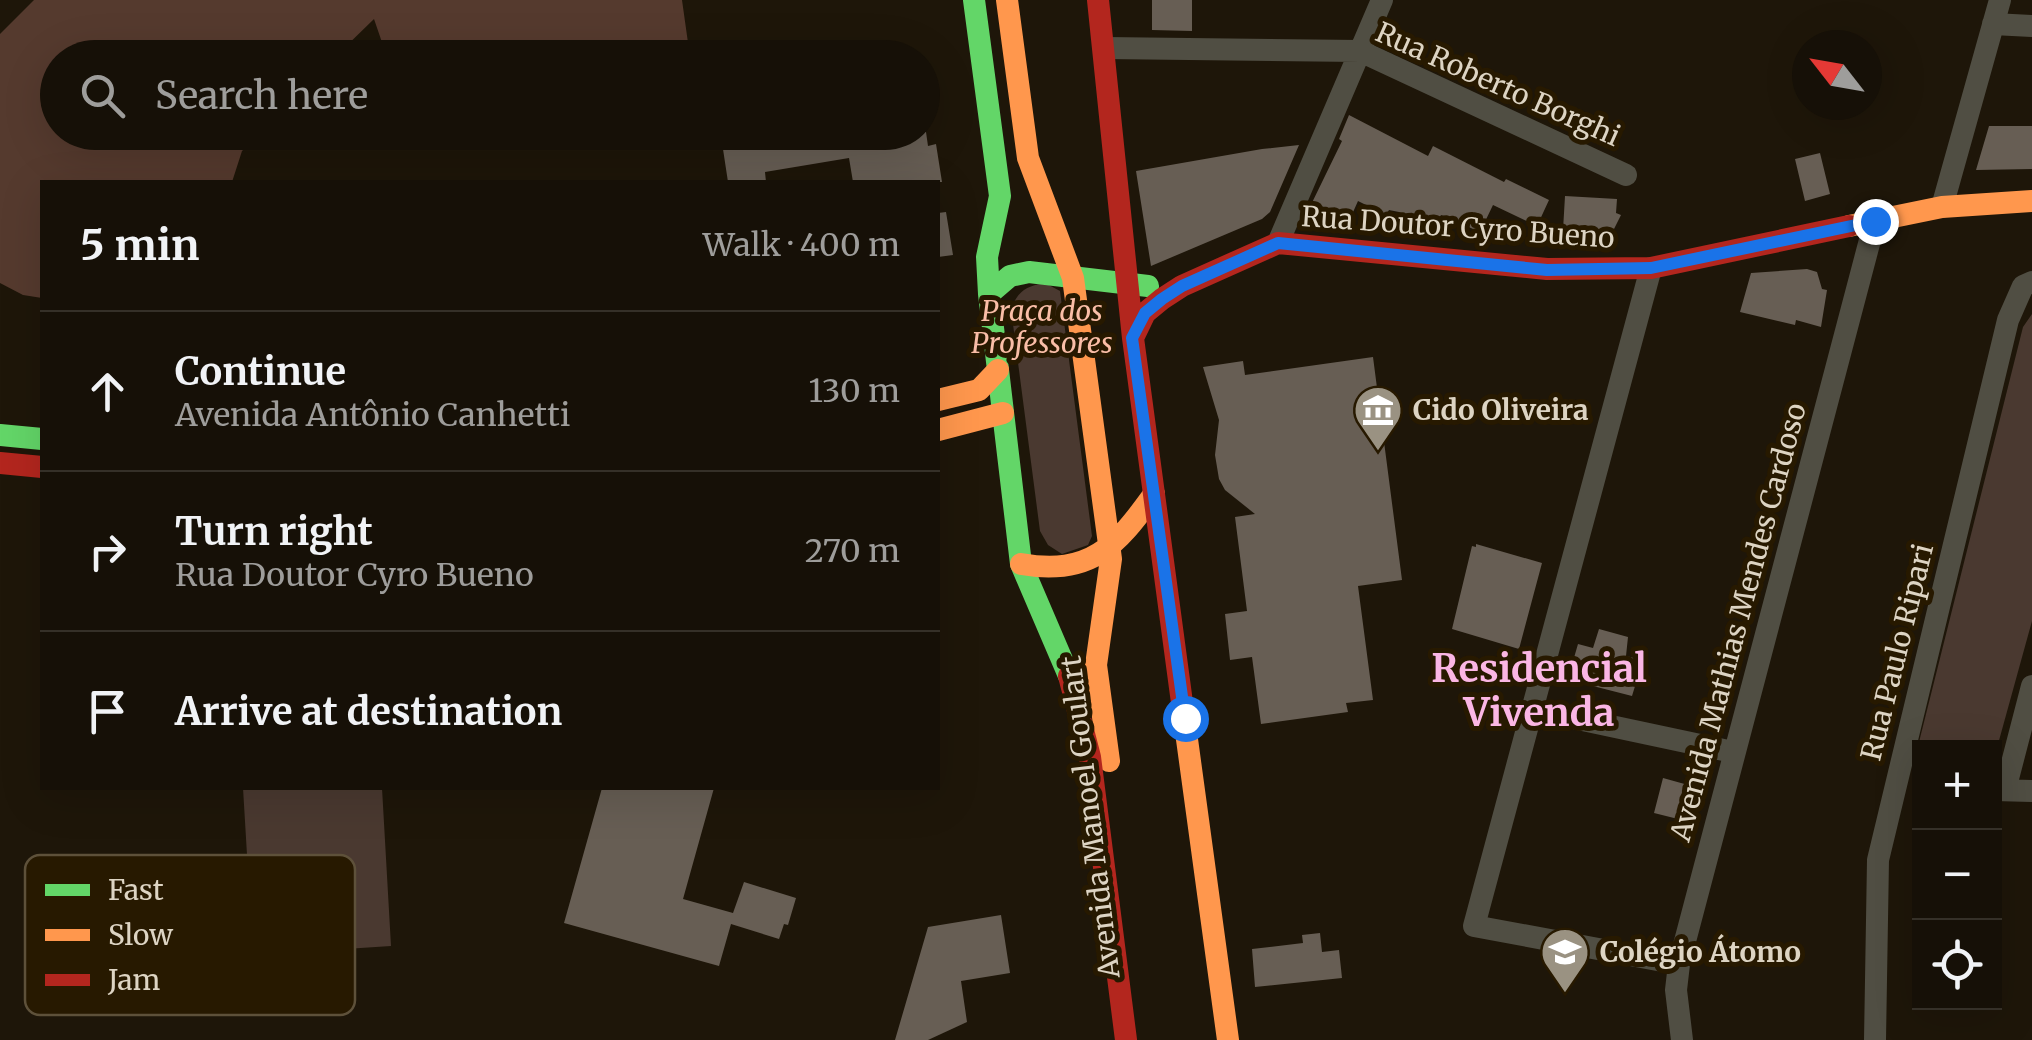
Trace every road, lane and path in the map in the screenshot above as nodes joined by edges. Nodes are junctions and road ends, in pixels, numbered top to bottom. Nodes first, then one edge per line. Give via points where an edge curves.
1 (974, 0) edge
2 (1006, 0) edge
3 (1098, 0) edge
4 (1382, 0) edge
5 (2000, 0) edge
6 (1993, 24) junction
7 (2032, 26) edge
8 (1104, 48) junction
9 (1360, 51) junction
10 (1626, 175) dead end
11 (2032, 201) edge
12 (1942, 206) junction
13 (1875, 221) junction
14 (1278, 243) junction
15 (1651, 268) junction
16 (1074, 278) junction
17 (2028, 284) edge
18 (1182, 286) junction
19 (1128, 287) junction
20 (988, 294) junction
21 (1132, 338) junction
22 (998, 370) junction
23 (940, 400) edge
24 (1003, 413) junction
25 (940, 429) edge
26 (0, 435) edge
27 (40, 439) edge
28 (0, 463) edge
29 (40, 467) edge
30 (1154, 494) junction
31 (1109, 549) junction
32 (1021, 564) junction
33 (2032, 686) edge
34 (1530, 709) junction
35 (1734, 752) junction
36 (2002, 784) edge
37 (1895, 788) junction
38 (1912, 789) edge
39 (2002, 790) edge
40 (2032, 791) edge
41 (1679, 964) junction
42 (1126, 1040) edge
43 (1148, 1040) edge
44 (1228, 1040) edge
45 (1682, 1040) edge
46 (1875, 1040) edge

1 - 20 main road, Avenida Manoel Goulart via 1000,196 987,257
2 - 16 main road, Avenida Manoel Goulart via 1028,158
3 - 8 main road
4 - 9 street
5 - 6 street
6 - 7 street
6 - 12 street
8 - 9 street, Rua Roberto Borghi
8 - 19 main road
9 - 10 street, Rua Roberto Borghi
9 - 14 street
11 - 12 main road, Rua Doutor Cyro Bueno
12 - 13 main road, Rua Doutor Cyro Bueno
13 - 15 main road, Rua Doutor Cyro Bueno
13 - 35 street, Avenida Mathias Mendes Cardoso
14 - 15 main road, Rua Doutor Cyro Bueno via 1547,270
14 - 18 main road, Rua Doutor Cyro Bueno
15 - 34 street
16 - 19 main road, Rua Doutor Cyro Bueno
16 - 20 main road, Rua Doutor Cyro Bueno via 1034,271 1010,276
16 - 31 main road, Avenida Manoel Goulart
17 - 37 street, Rua Paulo Ripari via 2008,320
18 - 19 main road, Rua Doutor Cyro Bueno
18 - 21 main road, Rua Doutor Cyro Bueno via 1145,313
19 - 21 main road
20 - 22 main road, Avenida Manoel Goulart
21 - 30 main road
22 - 23 main road via 980,390
22 - 24 main road, Avenida Manoel Goulart
24 - 25 main road
24 - 32 main road, Avenida Manoel Goulart
26 - 27 main road
28 - 29 main road
30 - 31 main road
30 - 44 main road
31 - 32 main road via 1073,568
31 - 43 main road, Avenida Manoel Goulart via 1096,666
32 - 42 main road, Avenida Manoel Goulart via 1066,666 1090,756
33 - 36 street
34 - 35 street
34 - 41 street via 1474,926
35 - 41 street, Avenida Mathias Mendes Cardoso
37 - 38 street
37 - 46 street, Rua Paulo Ripari via 1878,860
39 - 40 street
41 - 45 street, Avenida Mathias Mendes Cardoso

